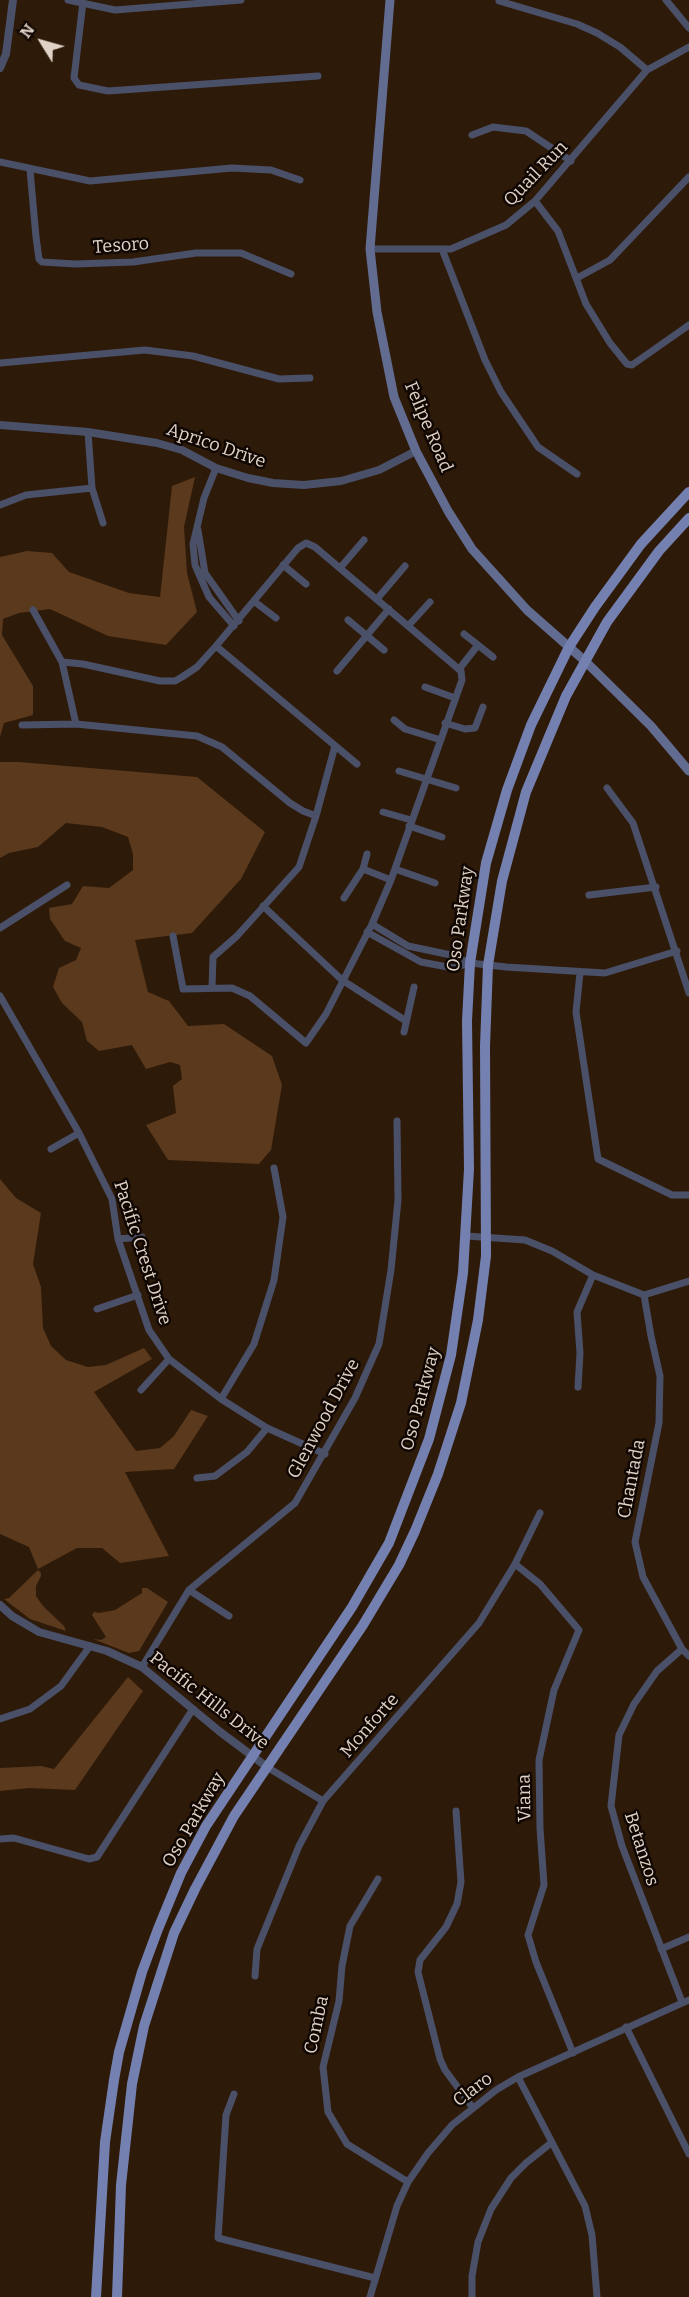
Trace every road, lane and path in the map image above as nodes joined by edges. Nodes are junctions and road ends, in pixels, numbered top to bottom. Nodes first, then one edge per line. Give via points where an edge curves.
1 (14, 0) edge
2 (68, 0) edge
3 (241, 0) edge
4 (390, 0) edge
5 (666, 0) edge
6 (500, 1) edge
7 (83, 2) junction
8 (689, 28) edge
9 (689, 47) edge
10 (0, 68) edge
11 (647, 70) junction
12 (318, 76) dead end
13 (472, 135) dead end
14 (571, 161) junction
15 (0, 162) edge
16 (30, 170) junction
17 (689, 177) edge
18 (300, 180) dead end
19 (535, 201) junction
20 (369, 249) junction
21 (442, 249) junction
22 (291, 274) dead end
23 (577, 278) junction
24 (689, 325) edge
25 (0, 363) edge
26 (310, 378) dead end
27 (0, 425) edge
28 (88, 432) junction
29 (416, 451) junction
30 (216, 468) junction
31 (577, 474) dead end
32 (92, 488) junction
33 (689, 492) edge
34 (0, 505) edge
35 (689, 518) edge
36 (103, 523) dead end
37 (364, 540) dead end
38 (283, 565) junction
39 (405, 566) dead end
40 (340, 568) junction
41 (306, 584) dead end
42 (377, 599) junction
43 (255, 602) junction
44 (430, 602) dead end
45 (389, 609) junction
46 (33, 610) dead end
47 (276, 618) dead end
48 (348, 620) dead end
49 (236, 624) junction
50 (409, 625) junction
51 (464, 634) dead end
52 (366, 635) junction
53 (478, 645) junction
54 (216, 646) junction
55 (569, 647) junction
56 (384, 650) dead end
57 (494, 657) dead end
58 (585, 661) junction
59 (62, 662) junction
60 (460, 668) junction
61 (337, 671) dead end
62 (425, 687) dead end
63 (455, 698) junction
64 (483, 706) dead end
65 (394, 720) dead end
66 (446, 723) junction
67 (76, 724) junction
68 (22, 725) dead end
69 (441, 740) junction
70 (335, 746) junction
71 (357, 764) dead end
72 (399, 771) dead end
73 (689, 771) edge
74 (427, 781) junction
75 (456, 788) dead end
76 (607, 788) dead end
77 (383, 812) dead end
78 (316, 816) junction
79 (410, 823) junction
80 (442, 837) dead end
81 (367, 854) dead end
82 (363, 869) junction
83 (395, 869) junction
84 (391, 880) junction
85 (435, 883) dead end
86 (67, 885) dead end
87 (656, 887) junction
88 (589, 895) dead end
89 (344, 898) dead end
90 (263, 906) junction
91 (372, 924) junction
92 (0, 927) edge
93 (367, 932) junction
94 (173, 936) dead end
95 (415, 948) junction
96 (677, 951) junction
97 (411, 958) junction
98 (470, 963) junction
99 (488, 965) junction
100 (579, 973) junction
101 (342, 980) junction
102 (414, 987) dead end
103 (212, 988) junction
104 (689, 993) edge
105 (0, 996) edge
106 (405, 1021) junction
107 (404, 1032) dead end
108 (397, 1121) dead end
109 (79, 1133) junction
110 (51, 1149) dead end
111 (274, 1168) dead end
112 (689, 1195) edge
113 (466, 1236) junction
114 (142, 1237) dead end
115 (487, 1237) junction
116 (118, 1239) junction
117 (593, 1275) junction
118 (689, 1281) edge
119 (138, 1295) junction
120 (644, 1295) junction
121 (98, 1310) dead end
122 (169, 1359) junction
123 (578, 1387) dead end
124 (141, 1389) dead end
125 (221, 1399) junction
126 (267, 1428) junction
127 (325, 1454) junction
128 (197, 1478) dead end
129 (540, 1513) dead end
130 (515, 1564) junction
131 (189, 1590) junction
132 (0, 1605) edge
133 (229, 1616) dead end
134 (90, 1646) junction
135 (682, 1649) junction
136 (689, 1656) edge
137 (142, 1667) junction
138 (193, 1709) junction
139 (0, 1719) edge
140 (252, 1756) junction
141 (267, 1767) junction
142 (323, 1801) junction
143 (456, 1811) dead end
144 (0, 1839) edge
145 (378, 1879) dead end
146 (689, 1937) edge
147 (661, 1949) junction
148 (255, 1976) dead end
149 (685, 2001) edge
150 (626, 2027) junction
151 (573, 2053) junction
152 (518, 2077) junction
153 (234, 2094) dead end
154 (473, 2109) junction
155 (551, 2143) junction
156 (689, 2154) edge
157 (408, 2182) junction
158 (375, 2278) junction
159 (96, 2297) edge
160 (117, 2297) edge
161 (370, 2297) edge
162 (472, 2297) edge
163 (597, 2297) edge

1 - 10 street via 6,54
2 - 7 street
3 - 7 street via 115,10
4 - 20 main road, Felipe Road
5 - 8 street
6 - 11 street via 597,33
7 - 12 street via 75,78 79,85 108,91
9 - 11 street, Quail Run
11 - 14 street, Quail Run
13 - 14 street via 493,127 526,130
14 - 19 street, Quail Run
15 - 16 street
16 - 18 street via 90,181 232,168 271,170
16 - 22 street, Tesoro via 42,262 133,262 196,253 241,252
17 - 23 street via 610,260
19 - 21 street, Quail Run via 506,225 451,249
19 - 23 street via 558,231
20 - 21 street, Quail Run
20 - 29 main road, Felipe Road via 394,397
21 - 31 street via 501,393 538,447
23 - 24 street via 586,304 627,364 632,365
25 - 26 street via 145,350 193,356 279,379
27 - 28 street, Aprico Drive
28 - 30 street, Aprico Drive via 182,450
28 - 32 street
29 - 30 street, Aprico Drive via 379,470 341,481 304,485 273,483
29 - 55 main road, Felipe Road via 472,549 520,604
30 - 49 street via 198,527 202,574
32 - 34 street via 26,495
32 - 36 street
33 - 55 main road, Oso Parkway via 641,544
35 - 58 main road, Oso Parkway via 629,591
37 - 40 street
38 - 40 street via 306,543
38 - 41 street
38 - 43 street
39 - 42 street
40 - 42 street
42 - 45 street
43 - 47 street
43 - 49 street
44 - 50 street
45 - 50 street
45 - 52 street
46 - 59 street
48 - 52 street
49 - 54 street
50 - 60 street
51 - 53 street
52 - 56 street
52 - 61 street
53 - 57 street
53 - 60 street
54 - 59 street via 197,667 175,681
54 - 70 street
55 - 58 main road, Felipe Road
55 - 98 main road, Oso Parkway via 531,725 507,790 486,863
58 - 73 main road, Felipe Road via 651,726
58 - 99 main road, Oso Parkway via 549,732 526,792 502,881
59 - 67 street
60 - 63 street via 462,680
62 - 63 street
63 - 66 street
64 - 66 street via 475,728
65 - 69 street via 405,729
66 - 69 street
67 - 68 street
67 - 78 street via 165,732 213,741 290,803
69 - 74 street
70 - 71 street
70 - 78 street
72 - 74 street
74 - 75 street
74 - 79 street
76 - 87 street via 633,823
77 - 79 street
78 - 90 street via 298,867
79 - 80 street
79 - 83 street
81 - 82 street
82 - 84 street
82 - 89 street
83 - 84 street
83 - 85 street
84 - 91 street
86 - 92 street
87 - 88 street
87 - 96 street
90 - 101 street
90 - 103 street via 213,957
91 - 93 street
91 - 95 street
93 - 97 street
93 - 101 street
94 - 103 street via 183,989
95 - 97 street
95 - 98 street
96 - 100 street via 605,973
96 - 104 street
97 - 98 street via 453,968
98 - 99 street
98 - 113 main road, Oso Parkway
99 - 100 street
99 - 115 main road, Oso Parkway
100 - 112 street via 576,1012 598,1159 672,1196
101 - 103 street via 326,1014 304,1043 250,996 232,988
101 - 106 street
102 - 106 street
105 - 109 street, Pacific Crest Drive
106 - 107 street
108 - 127 street, Glenwood Drive via 398,1200 379,1344
109 - 110 street
109 - 116 street, Pacific Crest Drive via 112,1199
111 - 125 street via 282,1216 274,1280 254,1344
113 - 115 street
113 - 140 main road, Oso Parkway via 451,1355 429,1439 389,1543
114 - 116 street
115 - 117 street via 525,1240
115 - 141 main road, Oso Parkway via 478,1320 461,1403 446,1454 415,1530 379,1600
116 - 119 street, Pacific Crest Drive
117 - 120 street
117 - 123 street via 577,1312
118 - 120 street
119 - 121 street
119 - 122 street, Pacific Crest Drive via 148,1330
120 - 135 street, Chantada via 660,1376 659,1424 635,1542 643,1577
122 - 124 street
122 - 125 street, Pacific Crest Drive
125 - 126 street, Pacific Crest Drive
126 - 127 street, Pacific Crest Drive
126 - 128 street via 248,1452 215,1476
127 - 131 street, Glenwood Drive via 295,1503
129 - 130 street, Monforte
130 - 142 street, Monforte via 479,1623
130 - 151 street, Viana via 540,1584 579,1630 554,1690 539,1760 544,1885 528,1935
131 - 133 street
131 - 137 street, Glenwood Drive
132 - 134 street, Pacific Hills Drive via 39,1632
134 - 137 street, Pacific Hills Drive
134 - 139 street via 61,1686 30,1709
135 - 136 street, Chantada
135 - 147 street, Betanzos via 657,1671 619,1735 611,1806
137 - 138 street, Pacific Hills Drive
138 - 140 street, Pacific Hills Drive
138 - 144 street via 97,1857 89,1859 14,1838
140 - 141 street, Pacific Hills Drive
140 - 159 main road, Oso Parkway via 206,1826 181,1873 135,1993 119,2052 106,2132
141 - 142 street
141 - 160 main road, Oso Parkway via 234,1816 195,1889 174,1933 148,2010 124,2140
142 - 148 street, Monforte via 299,1846 257,1949
143 - 154 street via 461,1882 457,1904 446,1927 420,1960 418,1972 440,2058
145 - 157 street, Comba via 350,1926 339,2001 323,2067 328,2112 346,2144
146 - 147 street
147 - 149 street, Betanzos
149 - 150 street, Claro
150 - 151 street, Claro
150 - 156 street
151 - 152 street, Claro
152 - 154 street, Claro
152 - 155 street
153 - 158 street via 225,2115 218,2238
154 - 157 street, Claro via 452,2125
155 - 162 street via 511,2178 491,2209 478,2242
155 - 163 street via 585,2206 592,2235
157 - 158 street, Claro
158 - 161 street, Claro

